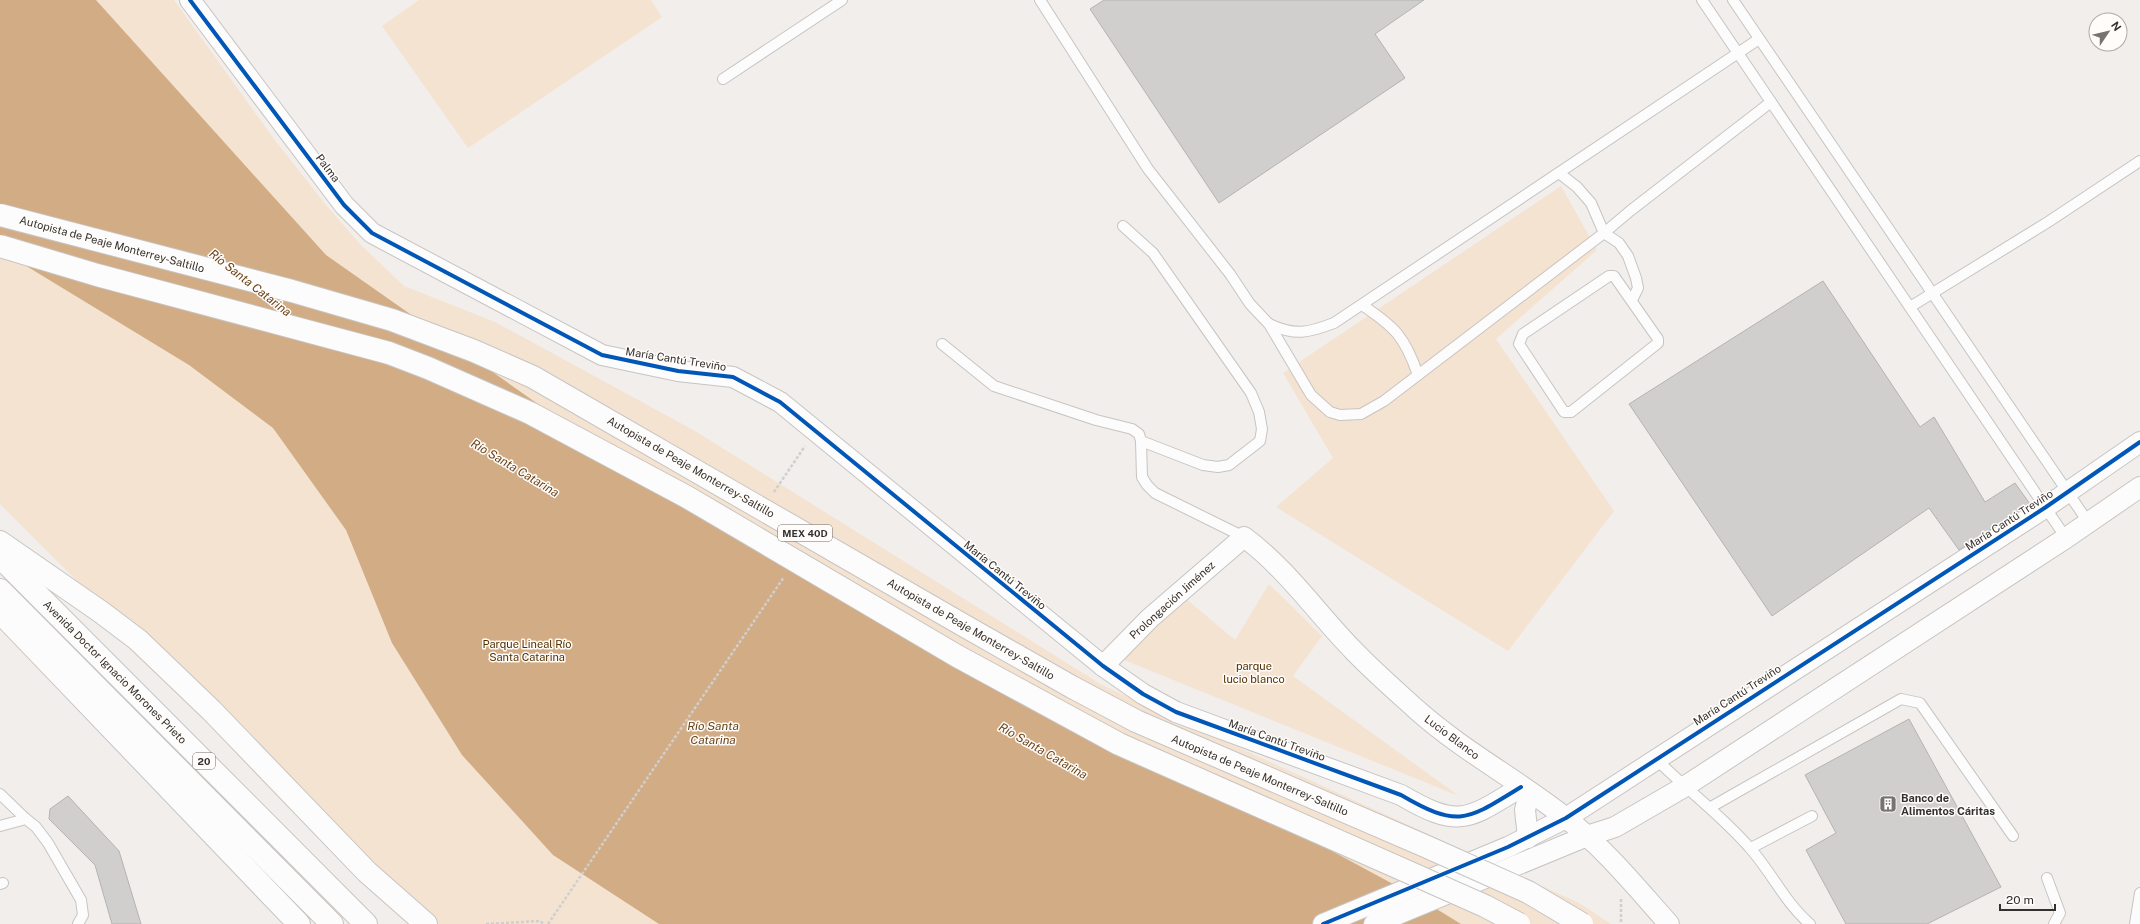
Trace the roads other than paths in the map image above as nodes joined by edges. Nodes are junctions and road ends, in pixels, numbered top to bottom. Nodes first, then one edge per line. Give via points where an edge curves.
1 (190, 0) edge
2 (842, 0) edge
3 (1040, 0) edge
4 (1702, 0) edge
5 (1733, 0) edge
6 (1759, 39) junction
7 (1738, 53) junction
8 (723, 79) dead end
9 (1771, 102) junction
10 (2140, 161) edge
11 (1559, 173) junction
12 (0, 215) edge
13 (1123, 226) dead end
14 (1604, 233) junction
15 (0, 246) edge
16 (1933, 293) junction
17 (494, 298) joint
18 (1632, 300) junction
19 (1362, 305) junction
20 (1910, 307) junction
21 (1269, 324) junction
22 (942, 344) dead end
23 (1418, 375) junction
24 (1141, 441) junction
25 (2140, 442) edge
26 (2140, 487) edge
27 (2068, 492) junction
28 (2046, 507) junction
29 (2088, 522) junction
30 (1244, 537) junction
31 (2066, 538) junction
32 (0, 542) edge
33 (0, 557) edge
34 (0, 590) edge
35 (0, 612) edge
36 (1103, 666) junction
37 (1656, 759) junction
38 (1521, 787) junction
39 (1684, 787) junction
40 (0, 794) edge
41 (1710, 807) junction
42 (1812, 816) dead end
43 (26, 818) junction
44 (1566, 818) junction
45 (0, 826) edge
46 (1587, 836) junction
47 (2013, 836) dead end
48 (1528, 838) junction
49 (1751, 848) junction
50 (2046, 878) dead end
51 (2140, 893) edge
52 (78, 924) edge
53 (299, 924) edge
54 (332, 924) edge
55 (366, 924) edge
56 (426, 924) edge
57 (1323, 924) edge
58 (1374, 924) edge
59 (1518, 924) edge
60 (1582, 924) edge
61 (1669, 924) edge
62 (1810, 924) edge
63 (2054, 924) edge
64 (2135, 924) edge

1 - 17 street, Palma via 340,200 372,234
2 - 8 lane
3 - 21 lane via 1148,169 1230,274 1250,304
4 - 7 lane
5 - 6 lane
6 - 7 lane
6 - 16 lane
7 - 9 lane
7 - 11 lane
9 - 14 lane
9 - 20 lane
10 - 16 lane
11 - 14 lane via 1578,187 1591,203
11 - 19 lane
12 - 60 main road, Autopista de Peaje Monterrey-Saltillo / MEX 40D, bridge via 292,291 392,320 533,377 962,625 1136,721 1528,892
13 - 24 lane via 1153,254 1251,393 1259,412 1262,429 1260,441 1229,465 1218,467 1203,465
14 - 18 lane via 1619,243 1628,256 1638,288
14 - 23 lane
15 - 59 main road, MEX 40D, bridge via 97,275 389,353 523,410 687,497 957,656 1119,744 1485,906
16 - 20 lane
16 - 27 lane
17 - 36 street, María Cantú Treviño via 602,355 678,371 733,377 780,402
18 - 18 lane via 1614,276 1609,276 1523,334 1519,344 1564,412 1571,412 1658,343 1658,339
19 - 21 lane via 1334,323 1307,332 1285,332
19 - 23 lane via 1389,323 1400,335 1410,351
20 - 28 lane
21 - 23 lane via 1311,395 1330,412 1340,415 1361,414 1384,401
22 - 24 lane via 994,386 1096,420 1132,429 1139,434
24 - 30 lane via 1142,477 1155,493
25 - 27 street, María Cantú Treviño
26 - 29 street
27 - 28 street, María Cantú Treviño
27 - 29 lane
28 - 31 lane
28 - 37 street, María Cantú Treviño
29 - 31 street
30 - 36 street, Prolongación Jiménez via 1150,618
30 - 38 street, Lucio Blanco via 1284,572 1353,650 1390,686 1457,742
31 - 39 street
32 - 56 main road via 138,640 212,711 367,872
33 - 55 main road, Avenida Doctor Ignacio Morones Prieto / 20
34 - 54 main road, Avenida Doctor Ignacio Morones Prieto / 20
35 - 53 main road
36 - 38 street, María Cantú Treviño via 1143,694 1176,712 1401,795 1458,808
37 - 39 lane
37 - 44 street, María Cantú Treviño
38 - 44 street, Lucio Blanco
38 - 48 street
39 - 41 lane
39 - 46 street via 1615,827
40 - 43 lane
41 - 47 lane via 1901,700 1920,702
41 - 49 lane
42 - 49 lane
43 - 45 lane
43 - 52 lane via 48,843 81,900 83,915
44 - 46 street, Lucio Blanco
44 - 48 street, María Cantú Treviño
46 - 58 street, bridge
46 - 61 street, Lucio Blanco via 1621,868
48 - 57 street, María Cantú Treviño, bridge
49 - 62 lane via 1786,897
50 - 63 lane via 2060,913
51 - 64 lane

